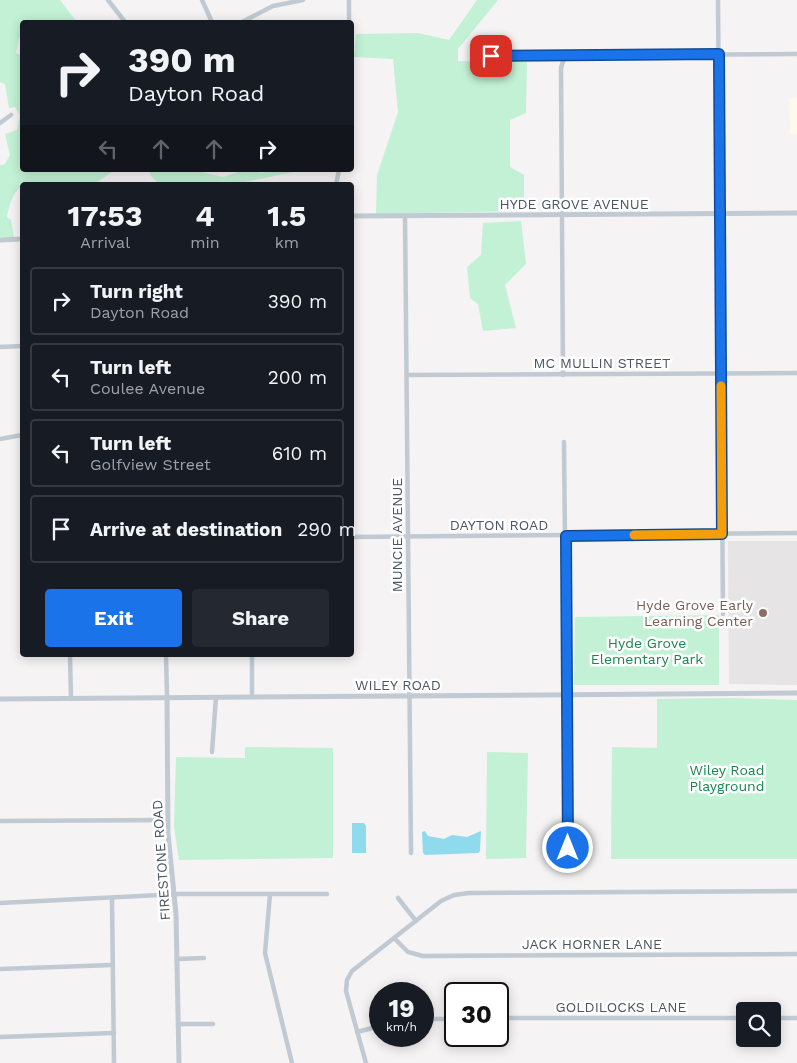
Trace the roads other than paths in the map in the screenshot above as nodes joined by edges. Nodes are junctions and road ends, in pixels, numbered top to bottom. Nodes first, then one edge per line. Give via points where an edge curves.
1 (108, 0) edge
2 (202, 0) edge
3 (273, 0) edge
4 (303, 0) edge
5 (349, 0) edge
6 (718, 0) edge
7 (274, 6) junction
8 (123, 20) edge
9 (211, 20) edge
10 (246, 20) edge
11 (349, 20) edge
12 (719, 54) junction
13 (797, 54) edge
14 (564, 55) junction
15 (491, 56) dead end
16 (11, 115) dead end
17 (0, 123) edge
18 (797, 213) edge
19 (720, 214) junction
20 (562, 215) junction
21 (354, 216) edge
22 (405, 216) junction
23 (20, 239) edge
24 (0, 240) edge
25 (20, 346) edge
26 (0, 347) edge
27 (721, 373) junction
28 (797, 373) edge
29 (407, 375) junction
30 (563, 375) junction
31 (20, 435) edge
32 (0, 439) edge
33 (564, 442) dead end
34 (722, 534) junction
35 (797, 534) edge
36 (566, 536) junction
37 (354, 537) edge
38 (408, 537) junction
39 (723, 614) dead end
40 (70, 657) edge
41 (166, 657) edge
42 (252, 657) edge
43 (797, 693) edge
44 (567, 694) junction
45 (409, 696) junction
46 (167, 697) junction
47 (216, 697) junction
48 (252, 697) junction
49 (71, 698) junction
50 (0, 699) edge
51 (212, 752) dead end
52 (168, 820) junction
53 (0, 821) edge
54 (568, 848) dead end
55 (411, 853) dead end
56 (797, 891) edge
57 (270, 894) junction
58 (327, 894) dead end
59 (174, 896) junction
60 (398, 898) dead end
61 (112, 899) junction
62 (0, 903) edge
63 (416, 920) junction
64 (394, 938) junction
65 (797, 954) edge
66 (177, 958) junction
67 (204, 958) dead end
68 (112, 965) junction
69 (0, 969) edge
70 (509, 1018) edge
71 (736, 1018) edge
72 (781, 1018) edge
73 (797, 1018) edge
74 (178, 1024) junction
75 (213, 1024) dead end
76 (369, 1029) edge
77 (357, 1032) junction
78 (114, 1033) junction
79 (0, 1037) edge
80 (114, 1063) edge
81 (179, 1063) edge
82 (292, 1063) edge
83 (366, 1063) edge

1 - 8 street
2 - 9 street
3 - 7 street
4 - 7 street
5 - 11 street
6 - 12 street
7 - 10 street
12 - 13 street
12 - 14 street
12 - 19 street
14 - 15 street
14 - 20 street via 561,68
16 - 17 street
18 - 19 street, HYDE GROVE AVENUE
19 - 20 street, HYDE GROVE AVENUE
19 - 27 street
20 - 22 street, HYDE GROVE AVENUE
20 - 30 street
21 - 22 street, HYDE GROVE AVENUE
22 - 29 street, MUNCIE AVENUE
23 - 24 street
25 - 26 street
27 - 28 street, MC MULLIN STREET
27 - 30 street, MC MULLIN STREET
27 - 34 street
29 - 30 street, MC MULLIN STREET
29 - 38 street, MUNCIE AVENUE
31 - 32 street
33 - 36 street
34 - 35 street, DAYTON ROAD
34 - 36 street, DAYTON ROAD
34 - 39 street
36 - 38 street, DAYTON ROAD
36 - 44 street
37 - 38 street, DAYTON ROAD
38 - 45 street, MUNCIE AVENUE
40 - 49 street
41 - 46 street, FIRESTONE ROAD
42 - 48 street
43 - 44 street, WILEY ROAD
44 - 45 street, WILEY ROAD
44 - 54 street
45 - 48 street, WILEY ROAD
45 - 55 street, MUNCIE AVENUE
46 - 47 street, WILEY ROAD
46 - 49 street, WILEY ROAD
46 - 52 street, FIRESTONE ROAD
47 - 48 street, WILEY ROAD
47 - 51 street
49 - 50 street, WILEY ROAD
52 - 53 street
52 - 59 street, FIRESTONE ROAD
56 - 63 street via 461,893 448,897
57 - 58 street
57 - 59 street
57 - 82 street via 266,953
59 - 61 street
59 - 66 street, FIRESTONE ROAD
60 - 63 street
61 - 62 street
61 - 68 street
63 - 64 street
64 - 65 street, JACK HORNER LANE via 408,952 423,956
64 - 77 street via 352,971 346,980
66 - 67 street
66 - 74 street, FIRESTONE ROAD
68 - 69 street
68 - 78 street
70 - 71 street, GOLDILOCKS LANE
72 - 73 street
74 - 75 street
74 - 81 street, FIRESTONE ROAD
76 - 77 street
77 - 83 street
78 - 79 street
78 - 80 street

